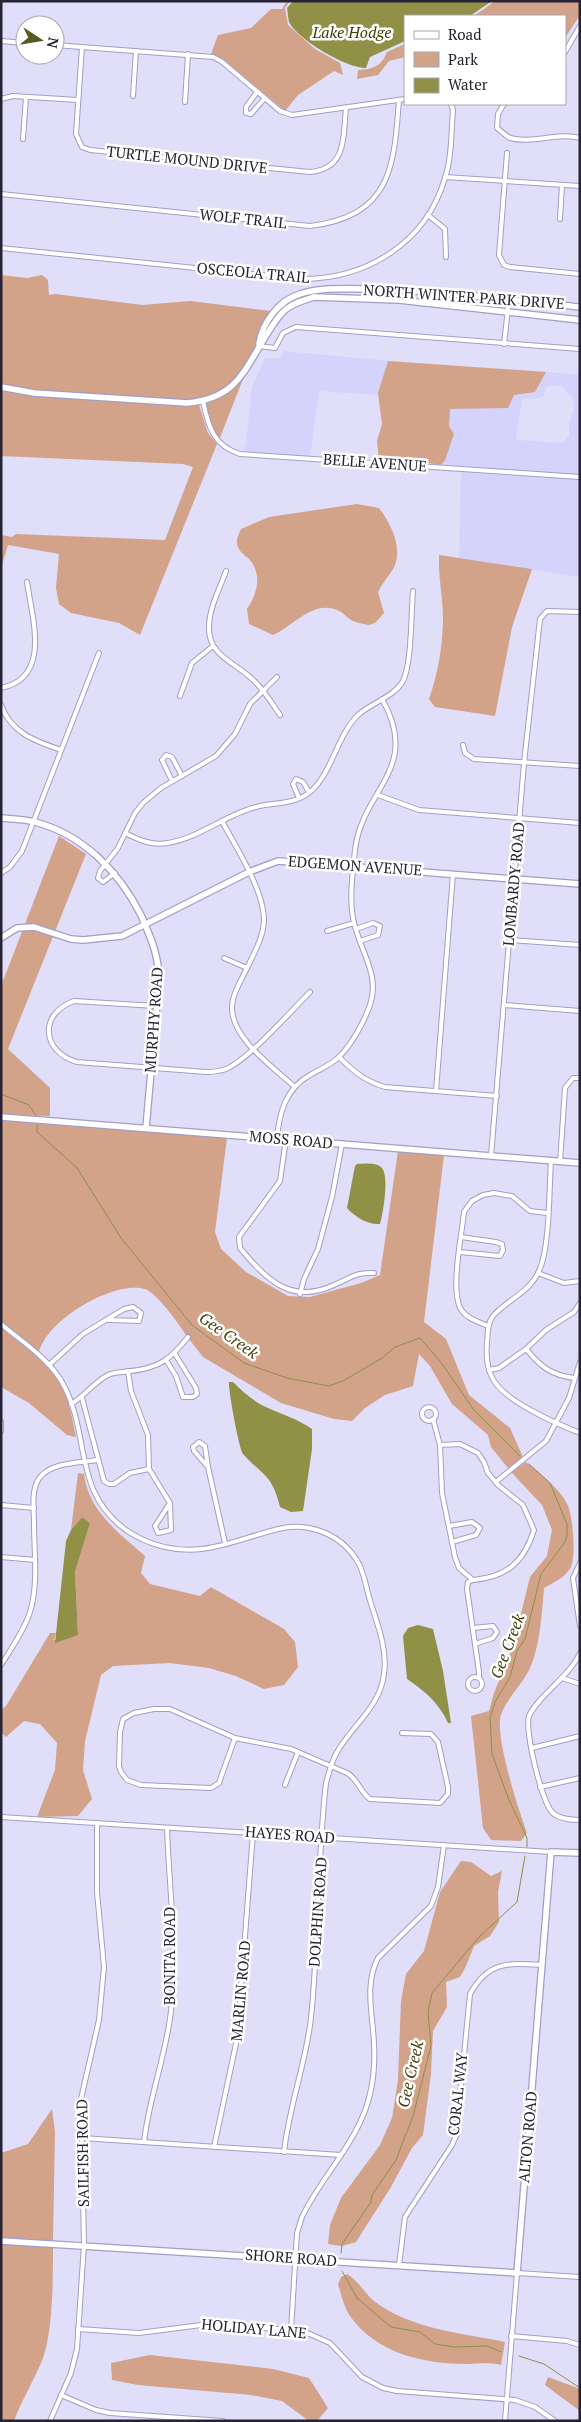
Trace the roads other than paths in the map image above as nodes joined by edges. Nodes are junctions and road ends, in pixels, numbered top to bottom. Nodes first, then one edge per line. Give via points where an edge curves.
1 (580, 26) edge
2 (1, 41) edge
3 (15, 42) edge
4 (65, 46) edge
5 (82, 47) junction
6 (136, 50) junction
7 (566, 50) edge
8 (188, 54) junction
9 (257, 92) junction
10 (133, 96) dead end
11 (26, 97) junction
12 (1, 98) edge
13 (264, 98) junction
14 (404, 99) edge
15 (78, 100) junction
16 (399, 100) junction
17 (185, 102) dead end
18 (451, 105) edge
19 (503, 105) edge
20 (346, 108) junction
21 (580, 138) edge
22 (23, 140) dead end
23 (507, 153) dead end
24 (446, 177) junction
25 (505, 181) junction
26 (562, 185) junction
27 (580, 186) edge
28 (1, 194) edge
29 (428, 215) junction
30 (560, 219) dead end
31 (1, 248) edge
32 (446, 257) dead end
33 (580, 274) edge
34 (509, 300) junction
35 (580, 307) edge
36 (507, 313) junction
37 (580, 320) edge
38 (504, 344) junction
39 (258, 346) junction
40 (580, 349) edge
41 (1, 387) edge
42 (203, 401) junction
43 (580, 477) edge
44 (226, 571) dead end
45 (28, 582) dead end
46 (413, 591) dead end
47 (580, 612) edge
48 (213, 646) junction
49 (99, 653) dead end
50 (277, 677) dead end
51 (1, 688) edge
52 (262, 690) junction
53 (180, 696) dead end
54 (382, 699) junction
55 (1, 705) edge
56 (280, 715) dead end
57 (463, 745) dead end
58 (61, 750) junction
59 (524, 763) junction
60 (580, 766) edge
61 (182, 776) junction
62 (172, 782) junction
63 (309, 792) junction
64 (378, 795) junction
65 (299, 798) junction
66 (1, 818) edge
67 (520, 818) junction
68 (34, 821) junction
69 (222, 821) junction
70 (580, 823) edge
71 (125, 833) junction
72 (107, 864) junction
73 (355, 866) junction
74 (248, 872) junction
75 (1, 873) edge
76 (115, 873) junction
77 (453, 874) junction
78 (514, 879) junction
79 (580, 884) edge
80 (354, 924) junction
81 (145, 925) junction
82 (356, 929) junction
83 (327, 931) dead end
84 (1, 938) edge
85 (510, 940) junction
86 (360, 941) junction
87 (580, 945) edge
88 (224, 958) dead end
89 (247, 968) junction
90 (310, 992) dead end
91 (504, 1005) junction
92 (156, 1006) junction
93 (580, 1011) edge
94 (253, 1048) junction
95 (339, 1057) junction
96 (151, 1068) junction
97 (580, 1078) edge
98 (295, 1087) junction
99 (436, 1091) junction
100 (497, 1096) junction
101 (1, 1117) edge
102 (146, 1128) junction
103 (277, 1138) junction
104 (286, 1139) junction
105 (342, 1144) junction
106 (491, 1156) junction
107 (551, 1161) junction
108 (560, 1162) junction
109 (580, 1163) edge
110 (547, 1213) junction
111 (461, 1237) junction
112 (460, 1252) junction
113 (374, 1273) dead end
114 (538, 1273) junction
115 (580, 1281) edge
116 (300, 1294) junction
117 (580, 1303) edge
118 (578, 1311) edge
119 (108, 1320) junction
120 (1, 1324) edge
121 (488, 1326) junction
122 (188, 1337) dead end
123 (526, 1349) junction
124 (175, 1354) junction
125 (166, 1360) junction
126 (580, 1362) edge
127 (49, 1365) junction
128 (489, 1370) junction
129 (128, 1372) junction
130 (574, 1378) junction
131 (82, 1398) junction
132 (71, 1404) junction
133 (433, 1419) dead end
134 (1, 1422) edge
135 (556, 1422) junction
136 (1, 1431) edge
137 (580, 1433) edge
138 (440, 1445) junction
139 (97, 1460) junction
140 (84, 1462) junction
141 (208, 1466) junction
142 (149, 1469) junction
143 (497, 1481) junction
144 (170, 1503) junction
145 (1, 1505) edge
146 (34, 1508) junction
147 (449, 1526) junction
148 (452, 1542) junction
149 (225, 1543) junction
150 (1, 1557) edge
151 (34, 1560) junction
152 (580, 1563) edge
153 (472, 1580) junction
154 (578, 1607) edge
155 (580, 1626) edge
156 (472, 1628) junction
157 (475, 1644) junction
158 (580, 1653) edge
159 (3, 1659) edge
160 (1, 1665) edge
161 (478, 1678) dead end
162 (562, 1678) junction
163 (580, 1684) edge
164 (402, 1733) dead end
165 (580, 1736) edge
166 (235, 1738) junction
167 (532, 1748) junction
168 (298, 1752) junction
169 (331, 1766) junction
170 (580, 1778) edge
171 (285, 1785) dead end
172 (540, 1787) junction
173 (1, 1817) edge
174 (580, 1820) edge
175 (97, 1823) junction
176 (167, 1828) junction
177 (253, 1833) junction
178 (322, 1837) junction
179 (444, 1846) junction
180 (551, 1852) junction
181 (580, 1853) edge
182 (542, 1965) junction
183 (82, 2138) junction
184 (144, 2142) junction
185 (214, 2147) junction
186 (284, 2152) junction
187 (341, 2155) junction
188 (1, 2241) edge
189 (84, 2245) junction
190 (296, 2258) junction
191 (399, 2265) junction
192 (516, 2273) junction
193 (580, 2277) edge
194 (78, 2329) junction
195 (291, 2330) junction
196 (511, 2336) junction
197 (580, 2345) edge
198 (61, 2395) junction
199 (506, 2399) junction
200 (50, 2421) edge
201 (223, 2421) edge
202 (505, 2421) edge
203 (555, 2421) edge

1 - 7 street
2 - 3 street
4 - 5 street
5 - 6 street
5 - 15 street, TURTLE MOUND DRIVE
6 - 8 street
6 - 10 street
8 - 9 street via 205,55 221,61
8 - 17 street
9 - 13 street
9 - 13 street via 246,107 246,113 251,114
11 - 12 street
11 - 15 street
11 - 22 street
13 - 20 street via 280,111 292,115
14 - 16 street
15 - 20 street, TURTLE MOUND DRIVE via 76,134 82,147 90,150 310,172 327,168 338,158 342,149
16 - 20 street
16 - 28 street, WOLF TRAIL via 396,151 386,181 370,201 336,222 310,226
18 - 24 street, OSCEOLA TRAIL
19 - 21 street via 498,114 498,128 509,138 553,139 569,135
23 - 25 street
24 - 25 street
24 - 29 street, OSCEOLA TRAIL
25 - 26 street
25 - 33 street via 499,255 504,265
26 - 27 street
26 - 30 street
29 - 31 street, OSCEOLA TRAIL via 410,238 388,256 351,274 317,279
29 - 32 street via 444,229
34 - 35 street, NORTH WINTER PARK DRIVE
34 - 36 street
34 - 39 street, NORTH WINTER PARK DRIVE via 398,290 312,290 298,294 280,306 265,326
36 - 37 street, NORTH WINTER PARK DRIVE
36 - 38 street
36 - 39 street, NORTH WINTER PARK DRIVE via 399,300 314,297 285,310
38 - 39 street via 296,327 283,333 275,348
38 - 40 street
39 - 42 street, NORTH WINTER PARK DRIVE via 242,377 229,390
41 - 42 street, NORTH WINTER PARK DRIVE via 53,394 187,403
42 - 43 street, BELLE AVENUE via 210,432 218,442 240,454
44 - 48 street via 210,619 209,633
45 - 51 street via 35,659 27,674 14,684
46 - 54 street via 405,675 399,686
47 - 59 street, LOMBARDY ROAD via 554,610 543,613 540,619
48 - 52 street
48 - 53 street via 192,663
49 - 58 street
50 - 52 street
52 - 56 street
52 - 61 street via 223,750 209,762
54 - 63 street via 351,724 323,775
54 - 64 street via 393,723 396,743 394,763
55 - 58 street via 16,729
57 - 59 street via 465,753 474,759
58 - 68 street
59 - 60 street
59 - 67 street, LOMBARDY ROAD
61 - 62 street
61 - 62 street via 172,757 166,755 162,760
62 - 71 street via 143,802
63 - 65 street
63 - 65 street via 296,779 293,784
64 - 67 street via 419,810
64 - 73 street via 358,838
65 - 69 street via 254,807
66 - 68 street, MURPHY ROAD
67 - 70 street
67 - 78 street, LOMBARDY ROAD
68 - 72 street, MURPHY ROAD via 63,832
68 - 75 street via 22,851
69 - 71 street via 168,844 152,844
69 - 74 street
71 - 72 street
72 - 76 street, MURPHY ROAD
72 - 76 street via 98,874 100,880 107,881
73 - 74 street, EDGEMON AVENUE via 278,861
73 - 77 street, EDGEMON AVENUE
73 - 80 street
74 - 81 street, EDGEMON AVENUE
74 - 89 street via 262,903 264,918 258,945
76 - 81 street, MURPHY ROAD
77 - 78 street, EDGEMON AVENUE
77 - 99 street
78 - 79 street, EDGEMON AVENUE
78 - 85 street, LOMBARDY ROAD
80 - 82 street
80 - 83 street
81 - 84 street, EDGEMON AVENUE via 122,936 94,940 71,938 34,927 18,928
81 - 92 street, MURPHY ROAD via 158,962
82 - 86 street
82 - 86 street via 374,923 380,926 378,935
85 - 87 street
85 - 91 street, LOMBARDY ROAD
86 - 95 street via 373,974 373,995 366,1014
88 - 89 street
89 - 94 street via 232,1008 238,1032
90 - 94 street
91 - 93 street
91 - 100 street, LOMBARDY ROAD
92 - 96 street, MURPHY ROAD
92 - 96 street via 74,1001 56,1012 49,1027 54,1048 68,1060
94 - 96 street via 232,1066 217,1071
94 - 98 street
95 - 98 street via 302,1079
95 - 99 street via 358,1076 371,1083
96 - 102 street, MURPHY ROAD
97 - 108 street via 573,1078 565,1088
98 - 103 street via 281,1110
99 - 100 street
100 - 106 street, LOMBARDY ROAD
101 - 102 street, MOSS ROAD
102 - 103 street, MOSS ROAD
103 - 104 street, MOSS ROAD
104 - 105 street, MOSS ROAD
104 - 116 street via 280,1181 250,1221 239,1244 245,1254 280,1286
105 - 106 street, MOSS ROAD
105 - 116 street via 318,1249
106 - 107 street, MOSS ROAD
107 - 108 street, MOSS ROAD
107 - 110 street
108 - 109 street, MOSS ROAD
110 - 111 street via 530,1211 512,1196 483,1195 472,1201 464,1212
110 - 114 street via 543,1260
111 - 112 street
111 - 112 street via 496,1242 502,1244 503,1250 500,1256 494,1257
112 - 121 street via 455,1298 462,1312
113 - 116 street via 356,1273 324,1290
114 - 115 street via 564,1283
114 - 121 street via 520,1295 492,1317
117 - 118 street
118 - 123 street via 546,1330
119 - 119 street via 139,1320 142,1313 128,1307
119 - 127 street via 83,1334
120 - 127 street, DOLPHIN ROAD
121 - 128 street via 486,1351
122 - 124 street
123 - 128 street via 499,1368
123 - 130 street via 552,1374
124 - 125 street
124 - 125 street via 198,1394 183,1396
125 - 129 street via 149,1370
126 - 130 street
127 - 132 street, DOLPHIN ROAD via 63,1384
128 - 135 street via 493,1381 515,1400
129 - 131 street via 109,1374
129 - 142 street via 131,1391 148,1435
130 - 135 street via 569,1398
131 - 132 street
131 - 139 street
132 - 140 street, DOLPHIN ROAD
133 - 138 street
134 - 136 street
135 - 137 street
135 - 143 street via 540,1448
138 - 143 street via 469,1447
138 - 147 street via 442,1493
139 - 140 street
139 - 142 street via 104,1481 109,1484 130,1472
140 - 146 street via 62,1465 42,1474 36,1486
140 - 149 street, DOLPHIN ROAD via 90,1485 102,1505 116,1522 135,1536 159,1546 179,1549 202,1549
141 - 141 street via 205,1446 199,1442 193,1447 194,1451
141 - 149 street
142 - 144 street
143 - 153 street via 505,1492 523,1504 534,1530 528,1548 515,1566 495,1577
144 - 144 street via 171,1530 158,1533 155,1526
145 - 146 street
146 - 151 street
147 - 148 street
147 - 148 street via 472,1522 480,1528 476,1535
148 - 153 street via 459,1568
149 - 169 street, DOLPHIN ROAD via 279,1528 306,1527 322,1531 339,1541 358,1564 383,1649 384,1674 372,1706 340,1747
150 - 151 street
151 - 159 street via 32,1608
152 - 154 street via 573,1578
153 - 156 street via 468,1582 467,1589
154 - 155 street
156 - 157 street
156 - 157 street via 493,1626 497,1632 493,1638
157 - 161 street
158 - 162 street
159 - 160 street
162 - 163 street
162 - 167 street via 528,1717
164 - 169 street via 431,1734 438,1742 448,1787 448,1794 440,1802 370,1799 353,1776
165 - 167 street
166 - 166 street via 170,1709 134,1713 123,1719 120,1726 121,1772 128,1780 141,1785 211,1788 222,1777
166 - 168 street
167 - 172 street
168 - 169 street
168 - 171 street
169 - 178 street, DOLPHIN ROAD
170 - 172 street
172 - 174 street via 548,1808 554,1814 567,1820
173 - 175 street, HAYES ROAD
175 - 176 street, HAYES ROAD
175 - 183 street, SAILFISH ROAD via 104,1967 99,2020 83,2083
176 - 177 street, HAYES ROAD
176 - 184 street, BONITA ROAD via 172,1993 168,2033 147,2114
177 - 178 street, HAYES ROAD
177 - 185 street, MARLIN ROAD via 238,2032
178 - 179 street, HAYES ROAD
178 - 186 street, DOLPHIN ROAD via 311,2017 305,2060
179 - 180 street, HAYES ROAD
179 - 187 street via 438,1887 431,1906 378,1958 374,1967 370,1990 373,2078 365,2114
180 - 181 street, HAYES ROAD
180 - 182 street, ALTON ROAD
182 - 191 street, CORAL WAY via 513,1963 497,1966 480,1980 470,1994 456,2136 405,2217
182 - 192 street, ALTON ROAD
183 - 184 street
183 - 189 street, SAILFISH ROAD
184 - 185 street
185 - 186 street
186 - 187 street
187 - 190 street via 302,2216 297,2233
188 - 189 street, SHORE ROAD
189 - 190 street, SHORE ROAD
189 - 194 street, SAILFISH ROAD
190 - 191 street, SHORE ROAD
190 - 195 street
191 - 192 street, SHORE ROAD
192 - 193 street, SHORE ROAD
192 - 196 street, ALTON ROAD
194 - 195 street, HOLIDAY LANE via 139,2333 209,2324
194 - 198 street, SAILFISH ROAD via 74,2362
195 - 199 street, HOLIDAY LANE via 322,2338 362,2377 383,2388
196 - 197 street
196 - 199 street, ALTON ROAD
198 - 200 street, SAILFISH ROAD
198 - 201 street via 110,2413
199 - 202 street, ALTON ROAD
199 - 203 street, HOLIDAY LANE via 524,2402

